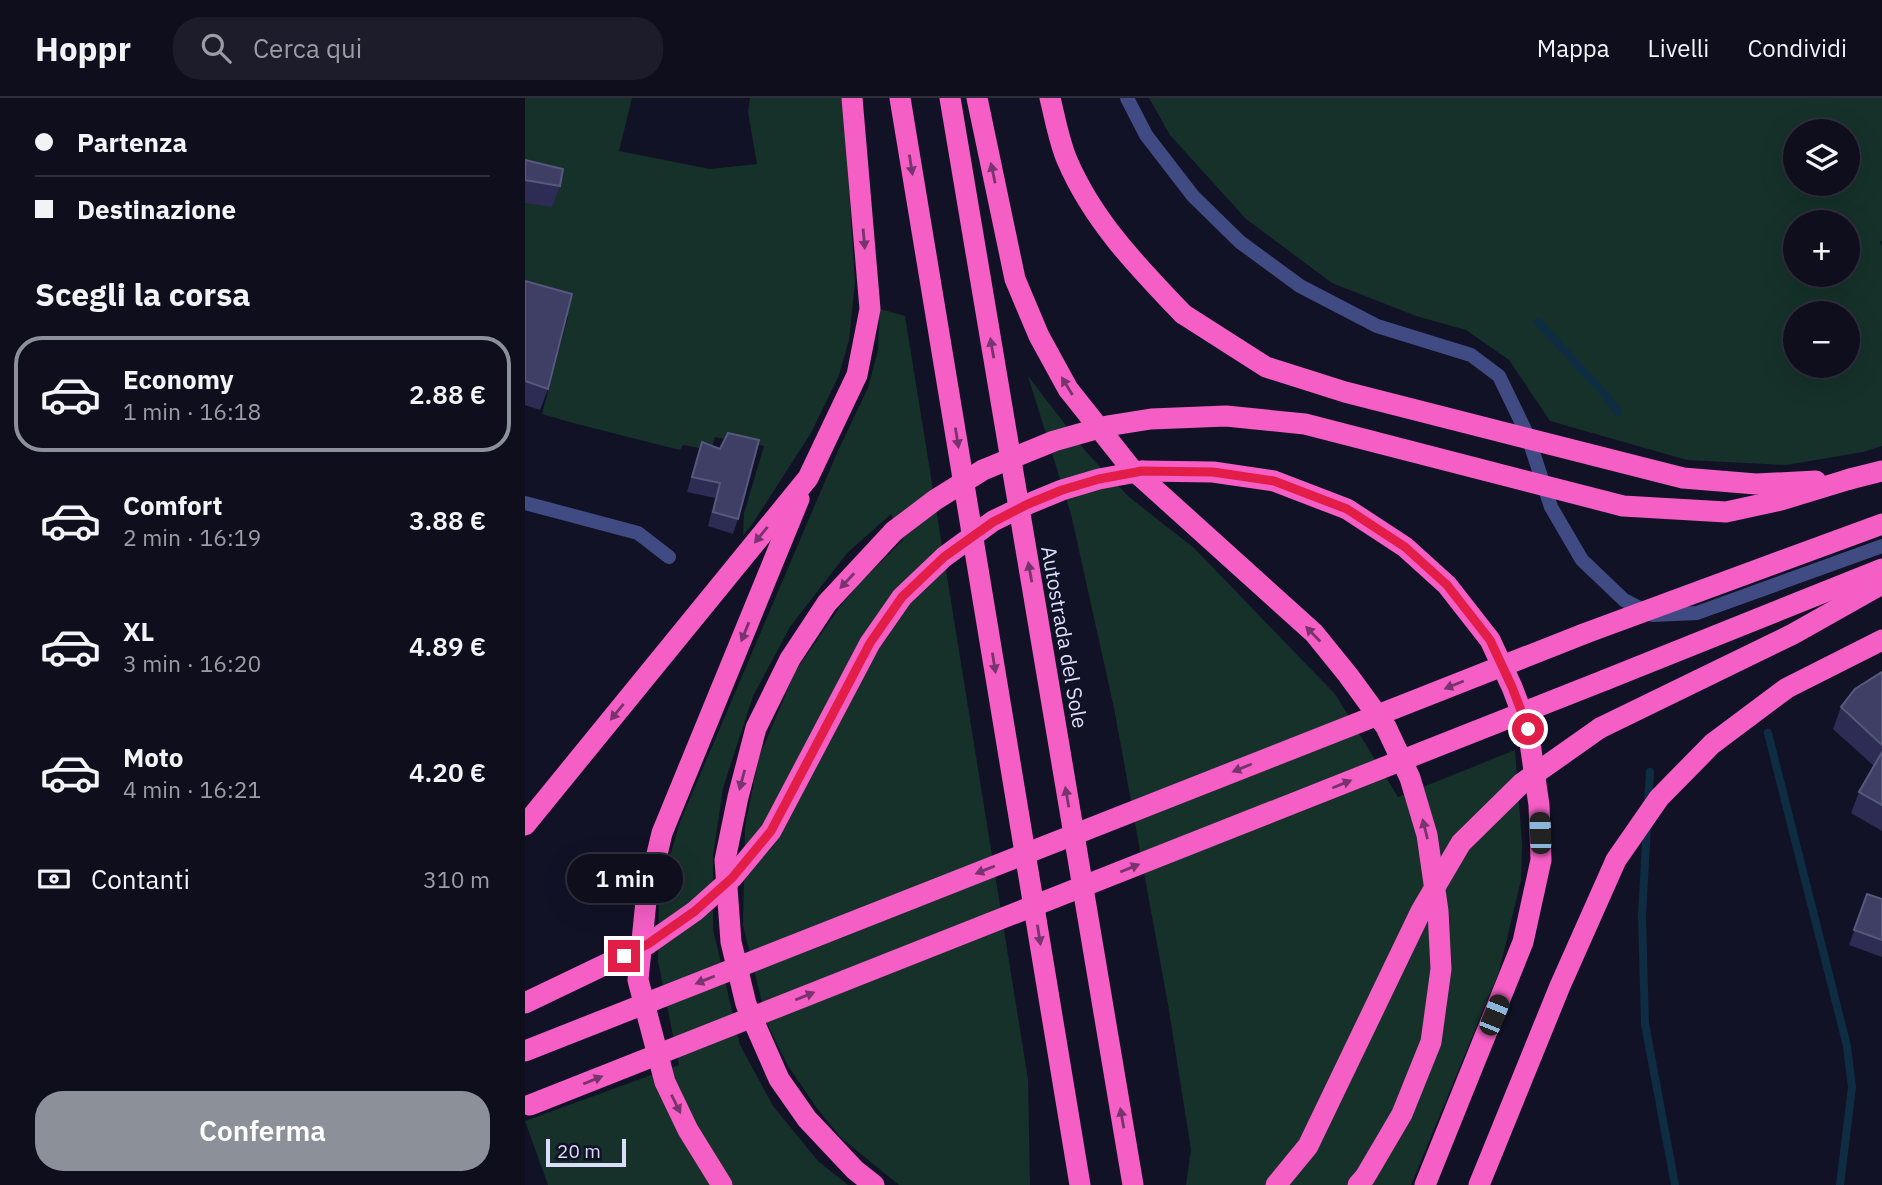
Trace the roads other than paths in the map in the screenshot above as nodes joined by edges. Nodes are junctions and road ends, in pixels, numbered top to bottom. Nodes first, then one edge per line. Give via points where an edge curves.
1 (852, 98) edge
2 (900, 98) edge
3 (950, 98) edge
4 (977, 98) edge
5 (1049, 98) edge
6 (1127, 98) edge
7 (1882, 471) edge
8 (808, 478) junction
9 (1850, 480) junction
10 (525, 503) edge
11 (1882, 524) edge
12 (1882, 545) edge
13 (669, 557) dead end
14 (1882, 569) edge
15 (1882, 583) edge
16 (1882, 640) edge
17 (525, 825) edge
18 (525, 1003) edge
19 (525, 1051) edge
20 (525, 1107) edge
21 (722, 1185) edge
22 (874, 1185) edge
23 (1080, 1185) edge
24 (1133, 1185) edge
25 (1276, 1185) edge
26 (1358, 1185) edge
27 (1425, 1185) edge
28 (1479, 1185) edge

1 -> 8 highway via 870,309 857,375
2 -> 23 highway
24 -> 3 highway, Autostrada del Sole
26 -> 4 highway via 1402,1114 1431,1042 1441,969 1427,835 1410,778 1386,727 1314,633 1130,467 1068,389 1015,279
5 - 9 highway, bridge via 1067,159 1092,209 1130,258 1183,314 1266,367 1345,392 1683,478 1756,484
6 - 12 street via 1146,135 1193,196 1240,242 1300,286 1377,326 1471,355 1499,376 1527,434 1551,508 1582,560 1624,600 1654,615 1697,613
7 - 9 highway
8 -> 17 highway
8 -> 21 highway via 663,833 646,901 638,980 665,1082
9 -> 22 highway, bridge via 1726,512 1623,506 1305,424 1226,416 1151,419 1054,441 983,470 935,500 894,531 827,603 790,659 756,728 725,860 731,942 746,1004 779,1079 807,1119
10 - 13 street via 638,533
11 -> 19 highway, bridge via 1586,633
20 -> 14 highway, bridge
15 - 25 highway, bridge via 1793,634 1600,728 1513,791 1461,843 1421,911 1308,1146
16 - 28 highway via 1787,688 1712,744 1659,798 1616,860
18 - 27 highway, bridge via 648,944 732,878 771,831 870,643 902,597 944,557 993,522 1062,490 1142,471 1213,472 1274,481 1347,509 1405,547 1447,585 1490,640 1528,729 1541,860 1523,942

